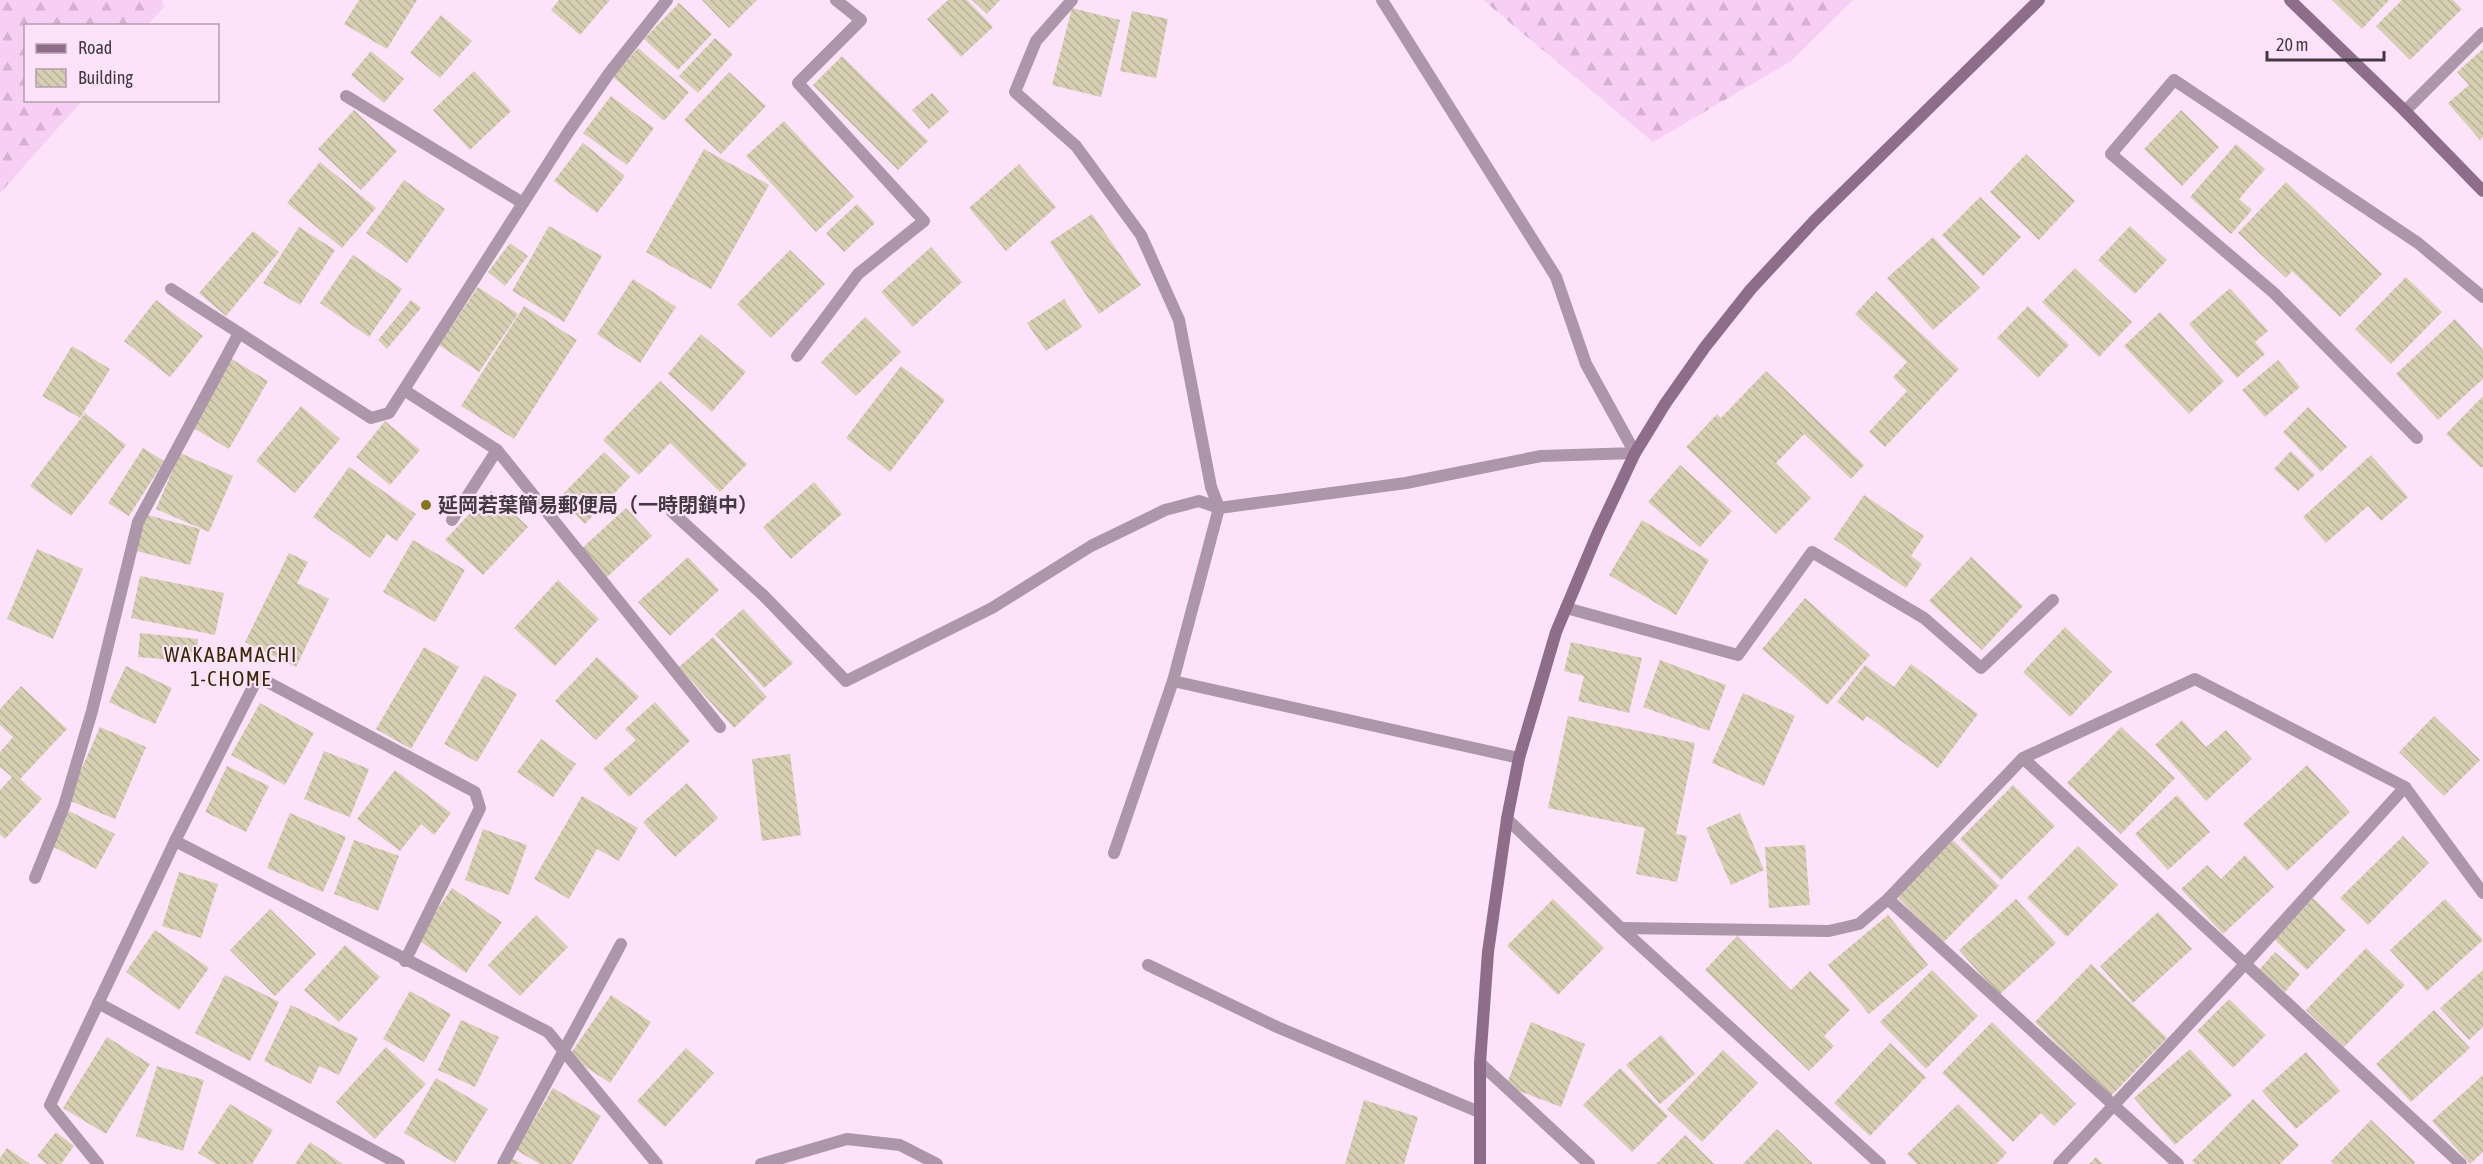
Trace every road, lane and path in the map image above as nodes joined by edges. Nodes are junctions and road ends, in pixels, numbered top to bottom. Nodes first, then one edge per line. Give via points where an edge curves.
1 (667, 0) edge
2 (836, 0) edge
3 (1072, 0) edge
4 (1382, 0) edge
5 (2039, 0) edge
6 (2290, 0) edge
7 (2483, 33) edge
8 (346, 96) dead end
9 (2405, 111) junction
10 (2483, 191) edge
11 (524, 203) junction
12 (171, 289) dead end
13 (2483, 297) edge
14 (239, 333) junction
15 (797, 356) dead end
16 (404, 390) junction
17 (2417, 438) dead end
18 (497, 450) junction
19 (1635, 453) junction
20 (1219, 508) junction
21 (672, 512) dead end
22 (452, 519) dead end
23 (2053, 600) dead end
24 (1566, 608) junction
25 (1173, 681) junction
26 (720, 727) dead end
27 (1519, 758) junction
28 (2023, 758) junction
29 (2405, 787) junction
30 (1507, 819) junction
31 (175, 841) junction
32 (1114, 853) dead end
33 (35, 878) dead end
34 (2483, 893) edge
35 (1888, 899) junction
36 (1621, 928) junction
37 (621, 944) dead end
38 (405, 961) junction
39 (2245, 964) junction
40 (1149, 965) dead end
41 (98, 1003) junction
42 (563, 1052) junction
43 (1480, 1063) junction
44 (2113, 1104) junction
45 (1479, 1112) junction
46 (98, 1164) edge
47 (399, 1164) edge
48 (503, 1164) edge
49 (657, 1164) edge
50 (761, 1164) edge
51 (937, 1164) edge
52 (1480, 1164) edge
53 (1589, 1164) edge
54 (1880, 1164) edge
55 (2059, 1164) edge
56 (2178, 1164) edge
57 (2461, 1164) edge

1 - 11 street via 610,72
2 - 15 street via 861,20 798,83 924,221 858,274
3 - 20 street via 1036,41 1015,92 1076,146 1141,236 1179,320 1211,487
4 - 19 street via 1556,277 1586,364
5 - 19 street via 1815,220 1751,289 1705,347
6 - 9 street
7 - 9 street
8 - 11 street
9 - 10 street
11 - 16 street
12 - 14 street
13 - 17 street via 2418,243 2174,80 2111,154 2274,293
14 - 16 street via 371,418 389,413
14 - 33 street via 138,522 93,711 64,806
16 - 18 street
18 - 22 street
18 - 26 street
19 - 20 street via 1541,456 1406,483
19 - 24 street
20 - 21 street via 1199,501 1165,510 1091,546 992,608 846,681 764,596
20 - 25 street
23 - 24 street via 1981,668 1924,618 1812,552 1738,655
24 - 27 street
25 - 27 street
25 - 32 street
27 - 30 street
28 - 29 street via 2195,679
28 - 35 street
28 - 39 street
29 - 34 street
29 - 39 street
30 - 36 street
30 - 43 street via 1488,952
31 - 38 street
31 - 38 street via 258,677 475,792 480,808
31 - 41 street
35 - 36 street via 1859,924 1829,931
35 - 44 street
36 - 54 street
37 - 42 street
38 - 42 street via 548,1032
39 - 44 street
39 - 57 street
40 - 45 street via 1277,1027
41 - 46 street via 50,1105
41 - 47 street
42 - 48 street
42 - 49 street
43 - 45 street
43 - 53 street
44 - 55 street
44 - 56 street
45 - 52 street
50 - 51 street via 847,1139 900,1145

